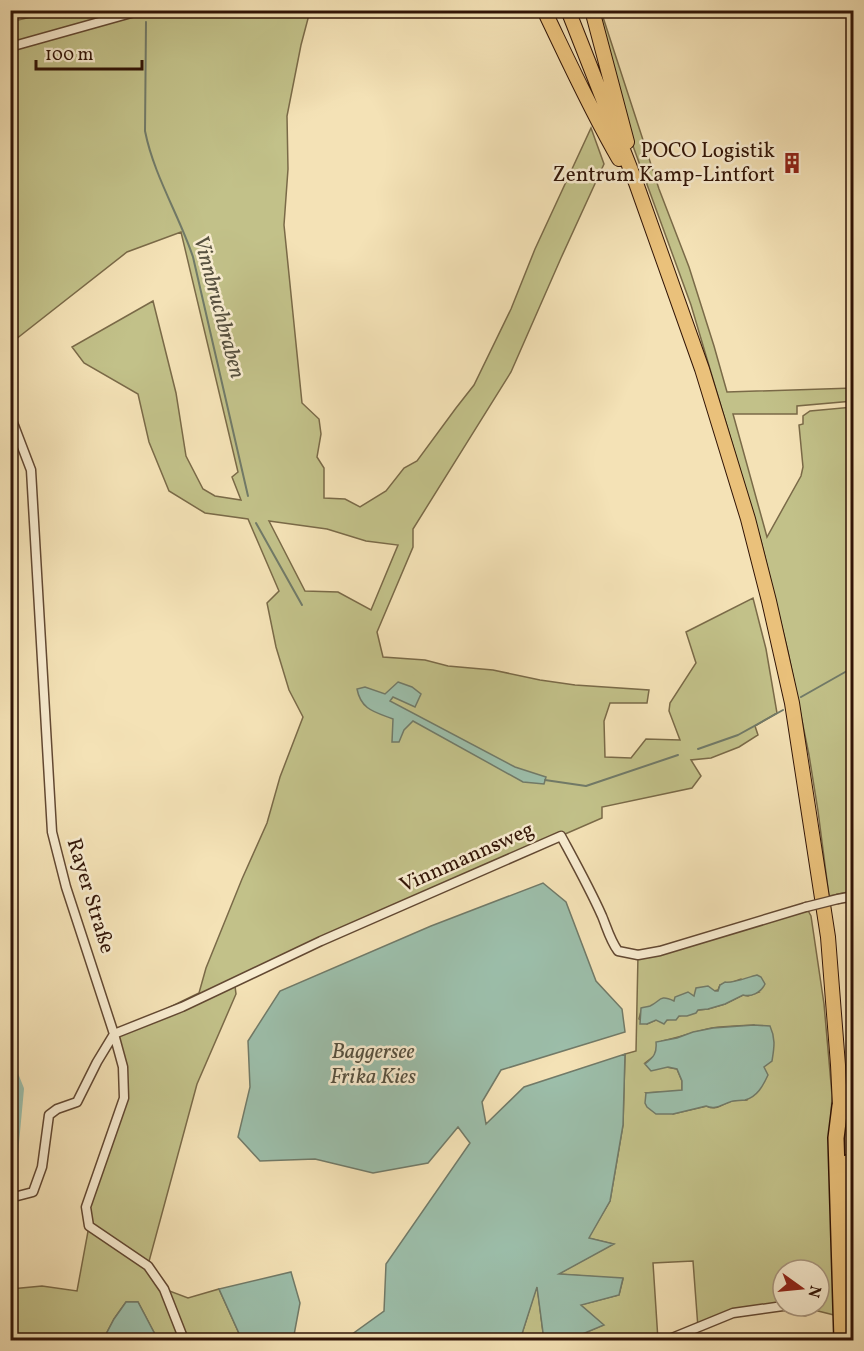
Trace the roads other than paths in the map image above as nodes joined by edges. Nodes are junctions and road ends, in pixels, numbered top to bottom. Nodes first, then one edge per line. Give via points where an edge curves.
1 (142, 10) edge
2 (544, 10) edge
3 (568, 10) edge
4 (592, 10) edge
5 (10, 47) edge
6 (636, 183) junction
7 (10, 415) edge
8 (854, 896) edge
9 (114, 1034) junction
10 (840, 1106) junction
11 (10, 1198) edge
12 (854, 1232) edge
13 (840, 1288) junction
14 (771, 1308) edge
15 (184, 1341) edge
16 (667, 1341) edge
17 (836, 1341) edge
18 (842, 1341) edge

1 - 5 street
2 - 6 highway via 606,137
3 - 6 highway
4 - 6 highway
6 - 10 highway via 702,369 748,519 788,683 828,937
7 - 9 street, Rayer Straße via 31,470 52,832
8 - 9 street, Vinnmannsweg, bridge via 660,951 638,955 618,951 561,836
9 - 11 street via 77,1102 49,1115 42,1167 33,1192
9 - 15 street, Rayer Straße via 123,1067 124,1098 86,1207 88,1226 148,1266 164,1288
10 - 12 highway
10 - 13 highway
13 - 17 highway
13 - 18 highway
14 - 16 street via 733,1313

